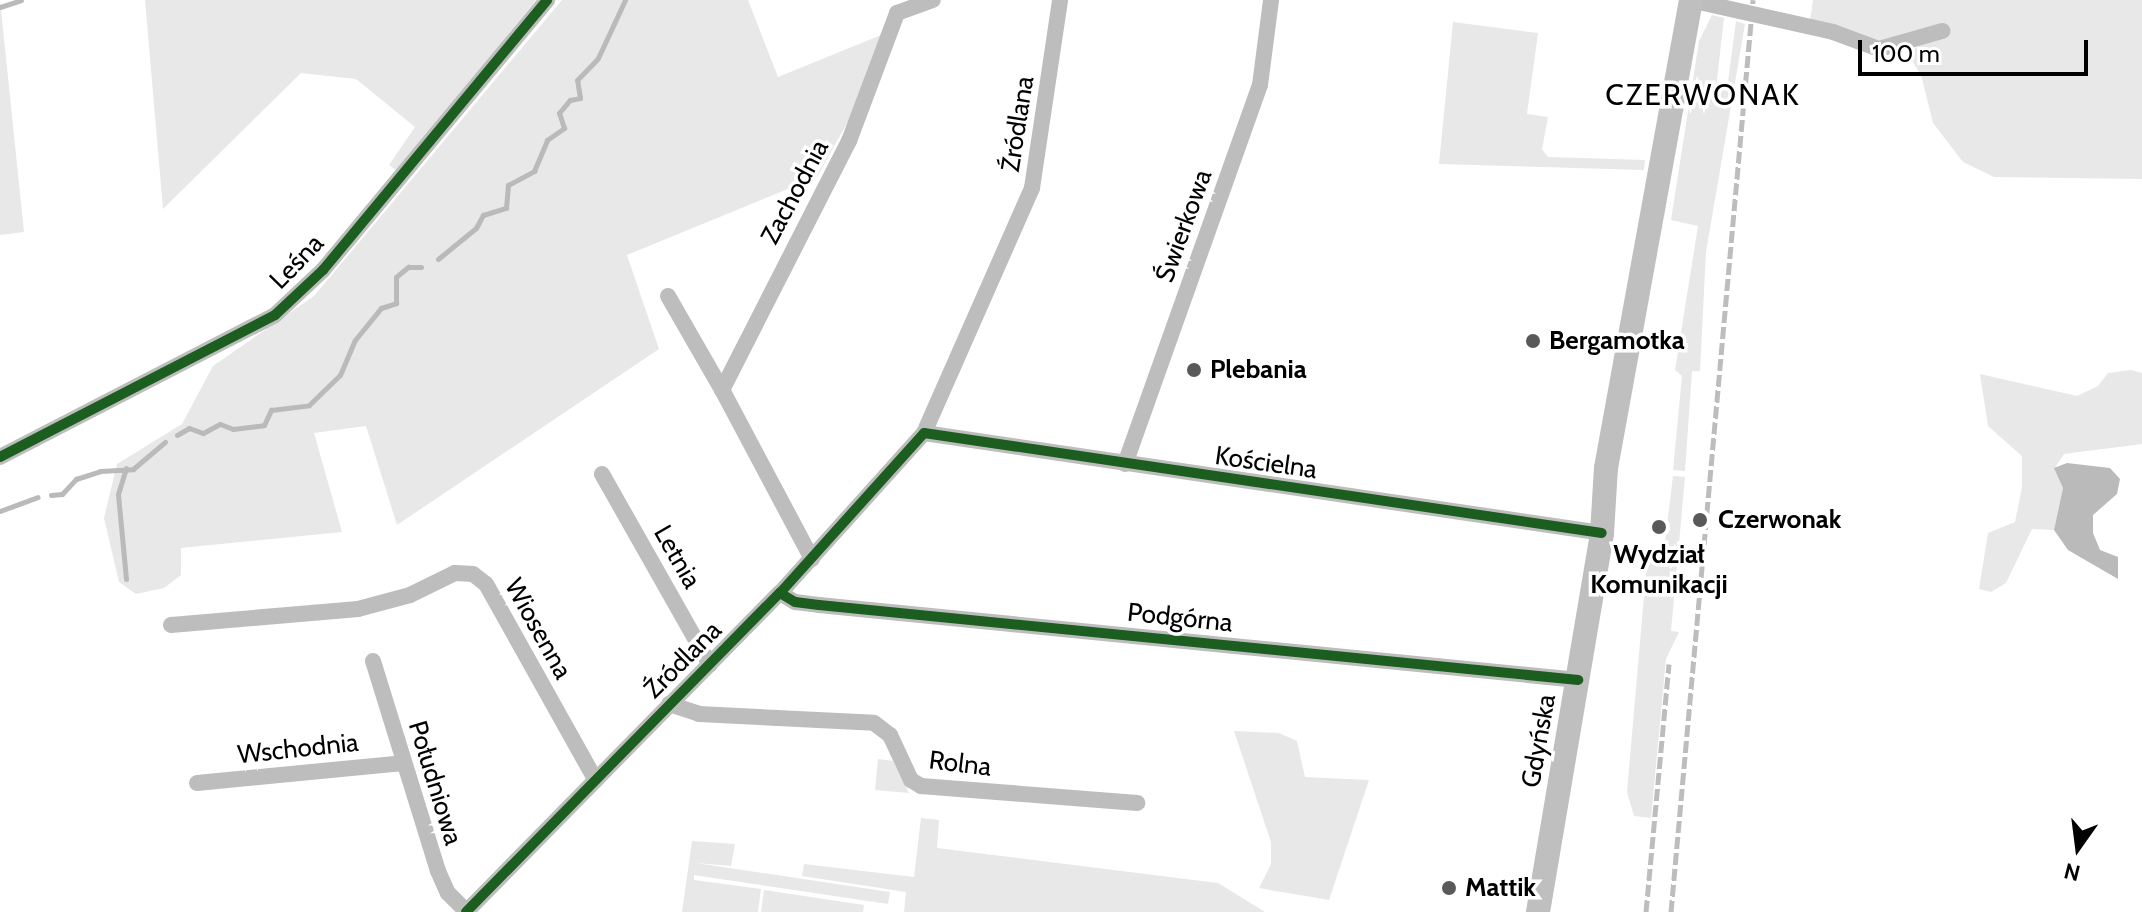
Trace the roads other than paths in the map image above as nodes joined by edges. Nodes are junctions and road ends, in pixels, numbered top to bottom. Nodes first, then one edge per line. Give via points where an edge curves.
1 (547, 0) edge
2 (933, 0) edge
3 (1060, 0) edge
4 (1271, 0) edge
5 (1690, 0) edge
6 (1942, 31) dead end
7 (668, 296) dead end
8 (722, 390) junction
9 (924, 433) junction
10 (0, 457) edge
11 (1125, 464) junction
12 (602, 474) dead end
13 (1602, 533) junction
14 (812, 559) junction
15 (780, 593) junction
16 (171, 625) dead end
17 (373, 661) dead end
18 (710, 665) junction
19 (1578, 680) junction
20 (669, 704) junction
21 (403, 763) junction
22 (594, 777) junction
23 (197, 783) dead end
24 (1137, 803) dead end
25 (466, 912) edge
26 (1538, 912) edge

1 - 10 street, Leśna via 323,270 275,315
2 - 8 street, Zachodnia via 897,13 849,141
3 - 9 street, Źródlana via 1032,188
4 - 11 street, Świerkowa via 1260,85
5 - 6 street via 1833,32 1879,49
5 - 13 main road, Gdyńska via 1651,243 1639,282 1606,468
7 - 8 street
8 - 14 street
9 - 11 street, Kościelna
9 - 14 street, Źródlana
11 - 13 street, Kościelna
12 - 18 street, Letnia
13 - 19 main road, Gdyńska
14 - 15 street, Źródlana
15 - 18 street, Źródlana
15 - 19 street, Podgórna via 807,604
16 - 22 street, Wiosenna via 358,609 410,595 455,573 481,578
17 - 21 street, Południowa
18 - 20 street, Źródlana
19 - 26 main road, Gdyńska
20 - 22 street, Źródlana
20 - 24 street, Rolna via 699,714 874,723 890,735 911,780 921,786
21 - 23 street, Wschodnia
21 - 25 street, Południowa via 438,871 448,893
22 - 25 street, Źródlana

